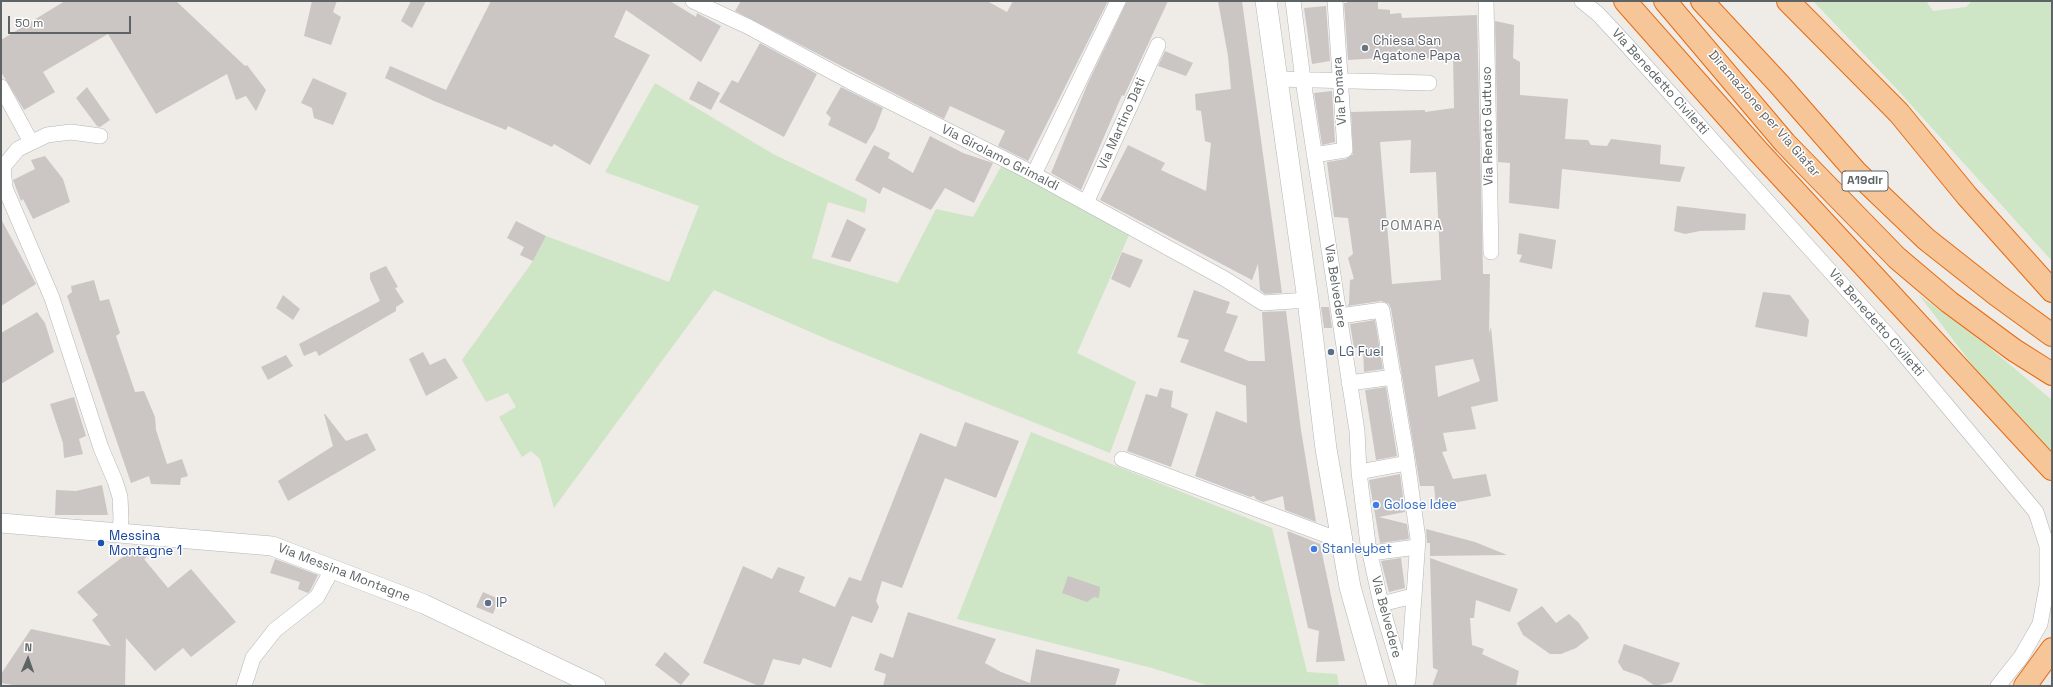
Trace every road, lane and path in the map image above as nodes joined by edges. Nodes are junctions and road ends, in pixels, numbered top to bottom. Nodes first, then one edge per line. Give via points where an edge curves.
1 (693, 1) edge
2 (1118, 1) edge
3 (1266, 1) edge
4 (1293, 1) edge
5 (1335, 1) edge
6 (1486, 1) edge
7 (1582, 1) edge
8 (1625, 1) edge
9 (1665, 1) edge
10 (1702, 1) edge
11 (1788, 1) edge
12 (1158, 45) dead end
13 (1278, 79) junction
14 (1303, 80) junction
15 (1339, 81) junction
16 (1428, 83) dead end
17 (1, 87) edge
18 (100, 136) dead end
19 (31, 142) junction
20 (1314, 155) junction
21 (1034, 174) junction
22 (1086, 203) junction
23 (1491, 252) dead end
24 (2052, 291) edge
25 (1308, 300) junction
26 (1340, 316) junction
27 (2052, 335) edge
28 (2052, 374) edge
29 (1394, 377) junction
30 (1349, 383) junction
31 (2034, 450) junction
32 (1122, 459) dead end
33 (1407, 463) junction
34 (2052, 469) edge
35 (1359, 472) junction
36 (2052, 480) edge
37 (1, 523) edge
38 (120, 534) junction
39 (1342, 541) junction
40 (1417, 548) junction
41 (1370, 554) junction
42 (333, 568) junction
43 (1413, 596) junction
44 (1381, 604) junction
45 (2052, 649) edge
46 (244, 686) edge
47 (596, 686) edge
48 (1378, 686) edge
49 (1407, 686) edge
50 (1998, 686) edge
51 (2025, 686) edge

1 - 21 street, Via Girolamo Grimaldi via 749,27 851,82
2 - 21 street
3 - 13 main road
4 - 14 street, Via Belvedere
5 - 15 street, Via Pomara
6 - 23 street, Via Renato Guttuso
7 - 50 street, Via Benedetto Civiletti via 1625,43 1892,340 2036,512 2047,546 2047,586 2040,624 2021,658
8 - 31 highway via 1757,150
9 - 28 highway, Diramazione per Via Giafar / A19dir via 1785,143 1897,258 2002,342
10 - 27 highway, A19dir via 1856,172 1926,239
11 - 24 highway via 1899,113 1967,196
12 - 22 street, Via Martino Dati
13 - 14 street
13 - 25 main road
14 - 15 street
14 - 20 street, Via Belvedere
15 - 16 street
15 - 20 street, Via Pomara via 1345,150
17 - 19 street
18 - 19 street via 71,132 47,135
19 - 38 street via 18,149 3,167 4,188 52,298 101,448 115,481 120,497
20 - 26 street, Via Belvedere
21 - 22 street, Via Girolamo Grimaldi
22 - 25 street, Via Girolamo Grimaldi via 1225,279 1263,303
25 - 39 main road via 1326,449
26 - 29 street via 1382,310
26 - 30 street, Via Belvedere
29 - 30 street
29 - 33 street
30 - 35 street, Via Belvedere via 1357,431
31 - 34 highway
31 - 36 highway
32 - 39 street
33 - 35 street
33 - 40 street via 1418,539
35 - 41 street, Via Belvedere
37 - 38 street, Via Messina Montagne
38 - 42 street, Via Messina Montagne via 272,546
39 - 48 main road via 1350,587
40 - 41 street
40 - 43 street
41 - 44 street, Via Belvedere
42 - 46 street via 317,597 275,630 253,658
42 - 47 street, Via Messina Montagne via 424,604
43 - 44 street
43 - 49 street
44 - 49 street, Via Belvedere
45 - 51 highway

